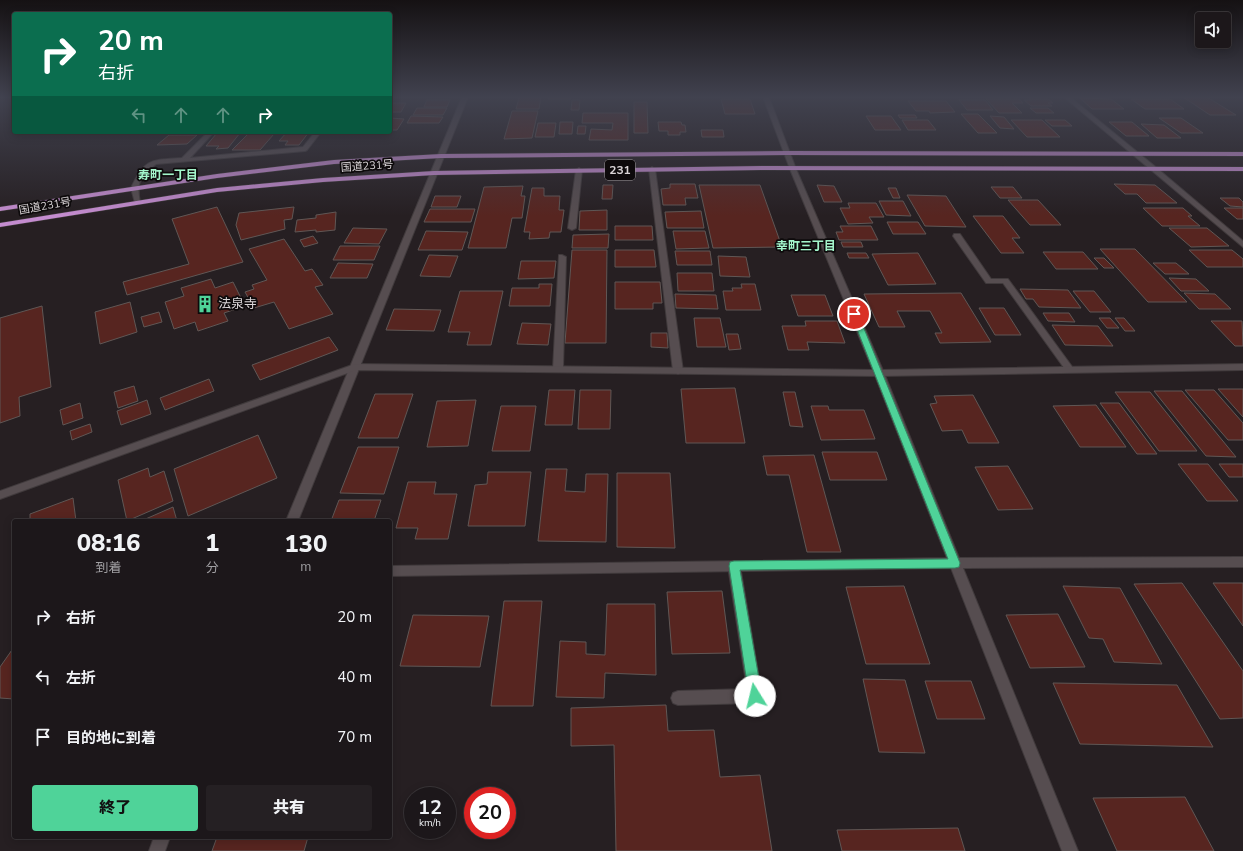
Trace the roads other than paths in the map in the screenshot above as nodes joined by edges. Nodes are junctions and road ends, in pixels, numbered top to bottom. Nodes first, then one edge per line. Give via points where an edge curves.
1 (206, 137) edge
2 (314, 137) edge
3 (449, 137) edge
4 (781, 137) edge
5 (1116, 137) edge
6 (787, 153) junction
7 (1137, 154) junction
8 (1243, 154) edge
9 (441, 156) junction
10 (184, 160) junction
11 (652, 169) junction
12 (792, 169) junction
13 (1243, 169) edge
14 (579, 170) junction
15 (1156, 170) junction
16 (434, 173) junction
17 (134, 188) junction
18 (137, 202) junction
19 (0, 209) edge
20 (0, 225) edge
21 (572, 228) dead end
22 (957, 236) dead end
23 (1243, 245) edge
24 (562, 257) dead end
25 (354, 367) junction
26 (1243, 367) edge
27 (558, 369) junction
28 (1070, 370) junction
29 (678, 371) junction
30 (879, 372) junction
31 (0, 495) edge
32 (293, 519) edge
33 (1243, 562) edge
34 (955, 563) junction
35 (734, 566) junction
36 (392, 570) edge
37 (678, 698) dead end
38 (161, 839) edge
39 (156, 851) edge
40 (1070, 851) edge

1 - 10 street
2 - 10 street via 305,149
3 - 9 street
4 - 6 street
5 - 7 street
6 - 7 highway, 国道231号 / 231
6 - 9 highway, 国道231号 / 231
6 - 12 street
7 - 8 highway, 国道231号 / 231
7 - 15 street
9 - 16 street
9 - 17 highway, 国道231号 / 231 via 327,163
10 - 17 street via 154,162 141,173
11 - 12 highway, 国道231号 / 231
11 - 14 highway, 国道231号 / 231
11 - 29 street
12 - 15 highway, 国道231号 / 231
12 - 30 street
13 - 15 highway, 国道231号 / 231
14 - 16 highway, 国道231号 / 231
14 - 21 street
15 - 23 street
16 - 18 highway, 国道231号 / 231 via 217,190
16 - 25 street
17 - 18 street
17 - 19 highway, 国道231号 / 231
18 - 20 highway, 国道231号 / 231
22 - 28 street via 989,281 1005,281
24 - 27 street
25 - 27 street
25 - 31 street
25 - 32 street
26 - 28 street
27 - 29 street
28 - 30 street
29 - 30 street
30 - 34 street
33 - 34 street
34 - 35 street
34 - 40 street
35 - 36 street
35 - 37 street via 755,696
38 - 39 street

